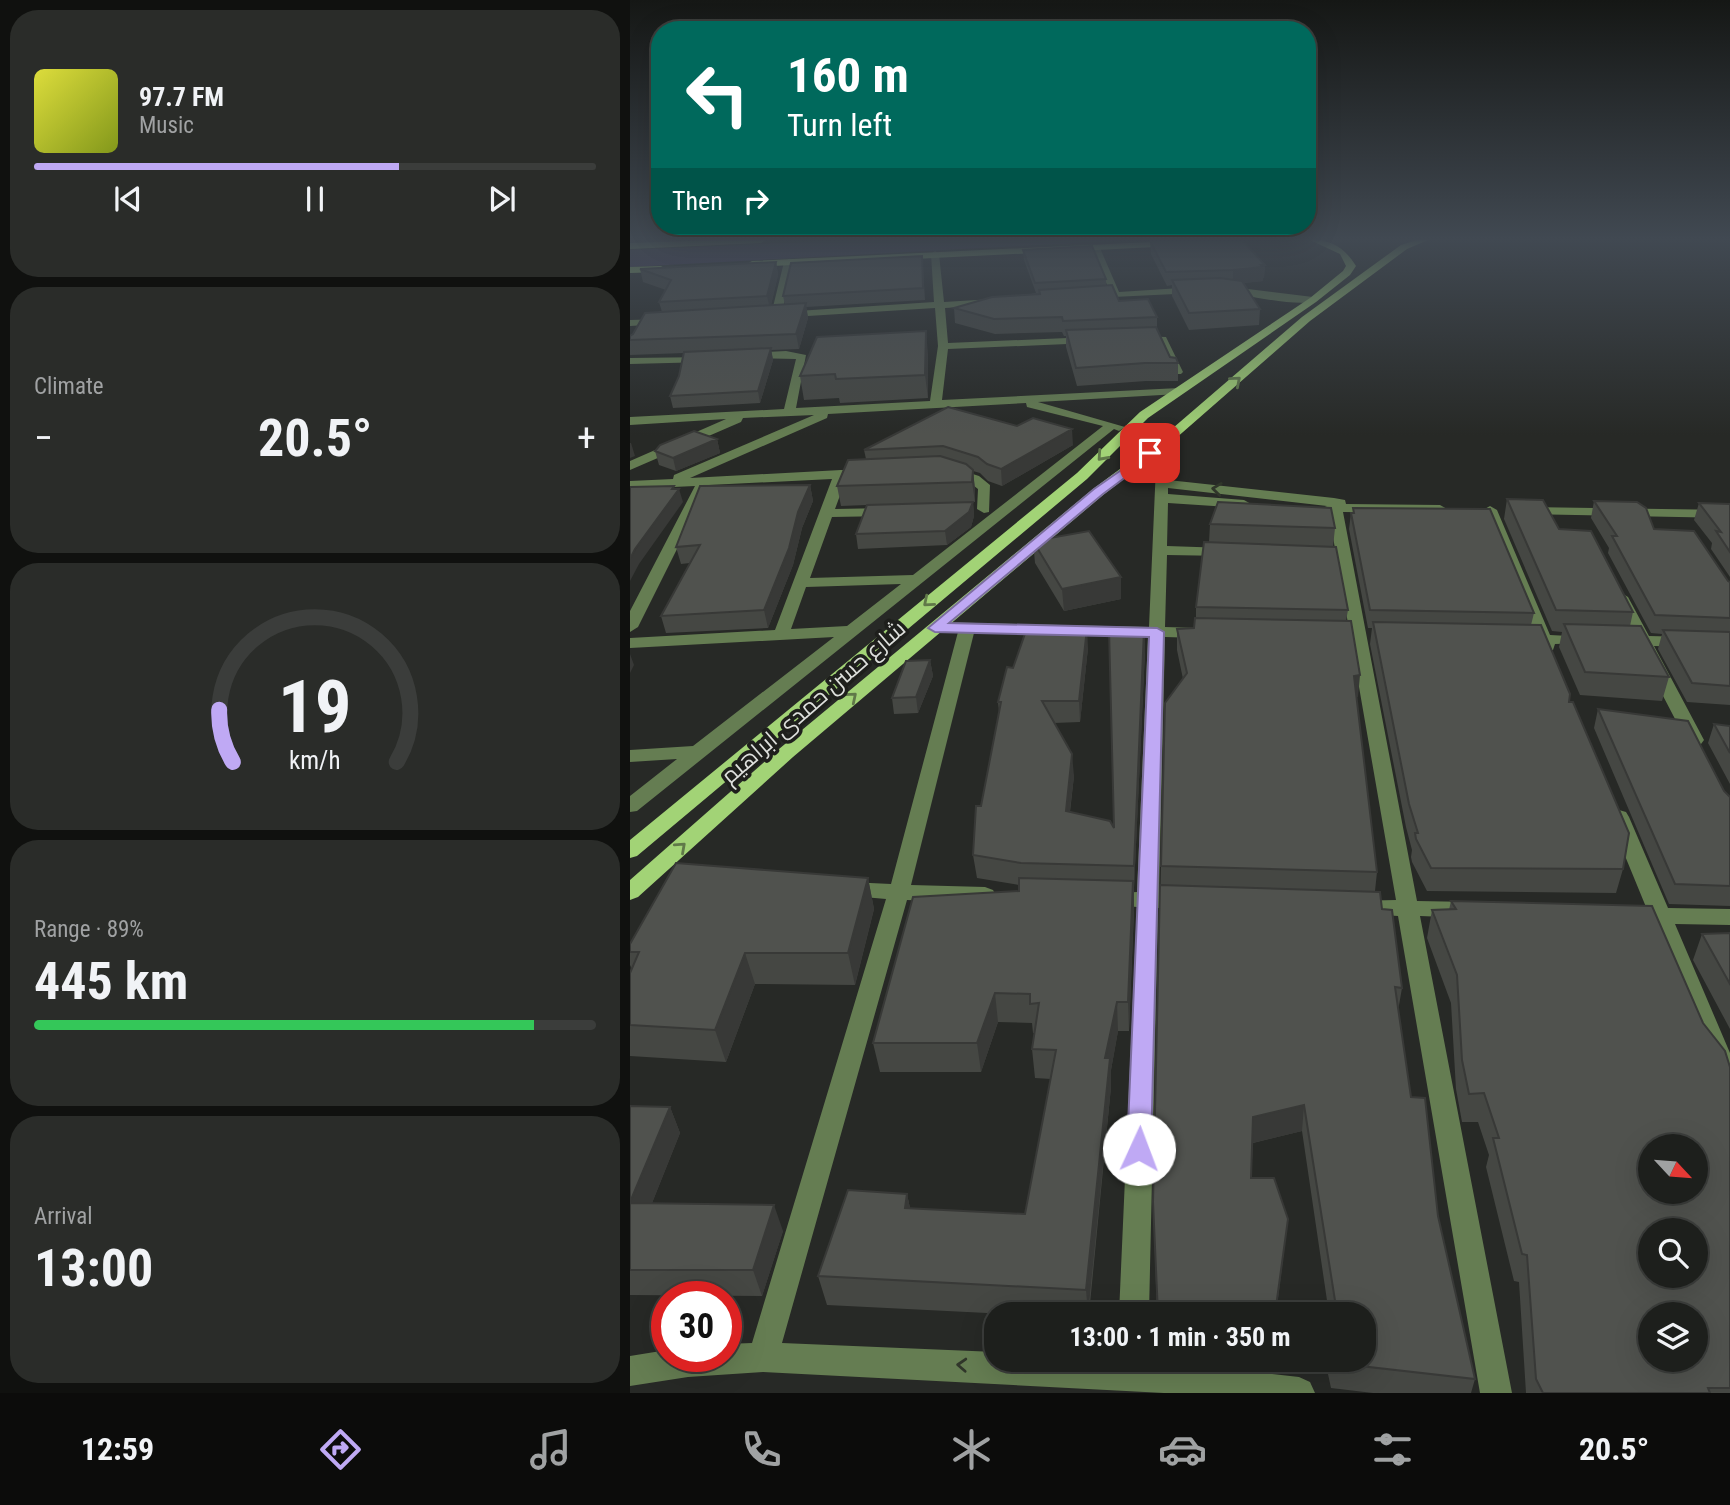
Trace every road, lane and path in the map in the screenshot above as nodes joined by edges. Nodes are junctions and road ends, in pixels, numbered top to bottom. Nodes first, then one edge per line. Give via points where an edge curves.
1 (778, 305) edge
2 (940, 305) joint
3 (1305, 305) edge
4 (1325, 305) edge
5 (776, 314) junction
6 (762, 315) edge
7 (1289, 316) junction
8 (1306, 319) junction
9 (669, 321) edge
10 (637, 325) edge
11 (1121, 339) edge
12 (1107, 340) edge
13 (943, 346) junction
14 (731, 357) edge
15 (717, 358) edge
16 (630, 361) edge
17 (1177, 372) edge
18 (1179, 391) junction
19 (1216, 398) junction
20 (1014, 399) junction
21 (936, 404) junction
22 (832, 411) junction
23 (789, 413) junction
24 (746, 415) junction
25 (667, 419) junction
26 (630, 421) edge
27 (1120, 427) junction
28 (630, 434) edge
29 (1163, 443) junction
30 (630, 466) edge
31 (932, 471) edge
32 (881, 473) edge
33 (841, 474) junction
34 (705, 481) junction
35 (668, 483) junction
36 (630, 485) edge
37 (1161, 490) junction
38 (1342, 506) junction
39 (1006, 509) junction
40 (1450, 509) edge
41 (906, 512) edge
42 (828, 513) junction
43 (1730, 514) edge
44 (1160, 550) junction
45 (1239, 553) edge
46 (917, 579) junction
47 (802, 583) junction
48 (1613, 583) edge
49 (630, 627) edge
50 (935, 628) junction
51 (967, 628) junction
52 (850, 631) junction
53 (1157, 632) junction
54 (1211, 633) edge
55 (781, 635) junction
56 (1505, 639) edge
57 (1545, 639) junction
58 (1643, 642) junction
59 (630, 643) edge
60 (1730, 643) edge
61 (1555, 664) edge
62 (698, 752) junction
63 (630, 756) edge
64 (1705, 761) edge
65 (1613, 802) edge
66 (630, 806) edge
67 (630, 851) edge
68 (654, 872) junction
69 (677, 875) edge
70 (834, 889) edge
71 (630, 892) edge
72 (899, 892) junction
73 (1009, 896) edge
74 (1092, 898) edge
75 (1147, 900) junction
76 (1200, 902) edge
77 (1339, 906) edge
78 (1408, 908) junction
79 (1488, 911) edge
80 (1608, 914) edge
81 (1661, 916) junction
82 (1730, 917) edge
83 (1730, 1082) edge
84 (1134, 1302) edge
85 (763, 1357) junction
86 (984, 1363) edge
87 (630, 1371) edge
88 (1164, 1372) edge
89 (1298, 1393) edge
90 (1496, 1393) edge

1 - 5 street
2 - 5 street
2 - 13 street
3 - 7 main road, شارع حسن حمدى ابراهيم
4 - 8 main road, شارع حسن حمدى ابراهيم
5 - 6 street
7 - 8 main road
7 - 18 main road, شارع حسن حمدى ابراهيم
19 -> 8 main road, شارع حسن حمدى ابراهيم
9 - 10 street
11 - 17 street via 1162,339
12 - 13 street
13 - 21 street
14 - 23 street via 802,357
15 - 16 street
18 - 19 main road via 1198,389
18 - 20 street
18 - 27 main road, شارع حسن حمدى ابراهيم
19 - 29 main road, شارع حسن حمدى ابراهيم
20 - 21 street
20 - 27 street
21 - 22 street
22 - 23 street
22 - 35 street
23 - 24 street
24 - 25 street
24 - 30 street
25 - 26 street
25 - 28 street
27 - 39 street
27 -> 67 main road, شارع حسن حمدى ابراهيم via 1082,476
29 - 37 street
29 - 50 main road, شارع حسن حمدى ابراهيم
31 - 39 street via 944,469 974,479 985,488 977,510
32 - 33 street
33 - 34 street
33 - 42 street
34 - 35 street
34 - 49 street
35 - 36 street
37 - 38 street
37 - 44 street
38 - 40 street
38 - 78 street via 1337,557 1358,636
39 - 46 street
41 - 42 street
42 - 47 street
43 - 57 street via 1682,519 1579,518 1496,510
44 - 45 street
44 - 53 street
46 - 47 street
46 - 52 street
47 - 55 street
48 - 58 street
50 - 51 street
68 -> 50 main road, شارع حسن حمدى ابراهيم
51 - 53 street
51 - 72 street
52 - 55 street
52 - 62 street
53 - 54 street
53 - 75 street
55 - 59 street
56 - 57 street
57 - 58 street
57 - 61 street
58 - 60 street
58 - 64 street
62 - 63 street
62 - 66 street
65 - 81 street
68 - 69 street
68 - 71 main road, شارع حسن حمدى ابراهيم
70 - 72 street
72 - 73 street
72 - 85 street
74 - 75 street
75 - 76 street
75 - 84 street
77 - 78 street
78 - 79 street
78 - 90 street
80 - 81 street
81 - 82 street
81 - 83 street
86 -> 85 street
85 - 87 street
88 - 89 street

